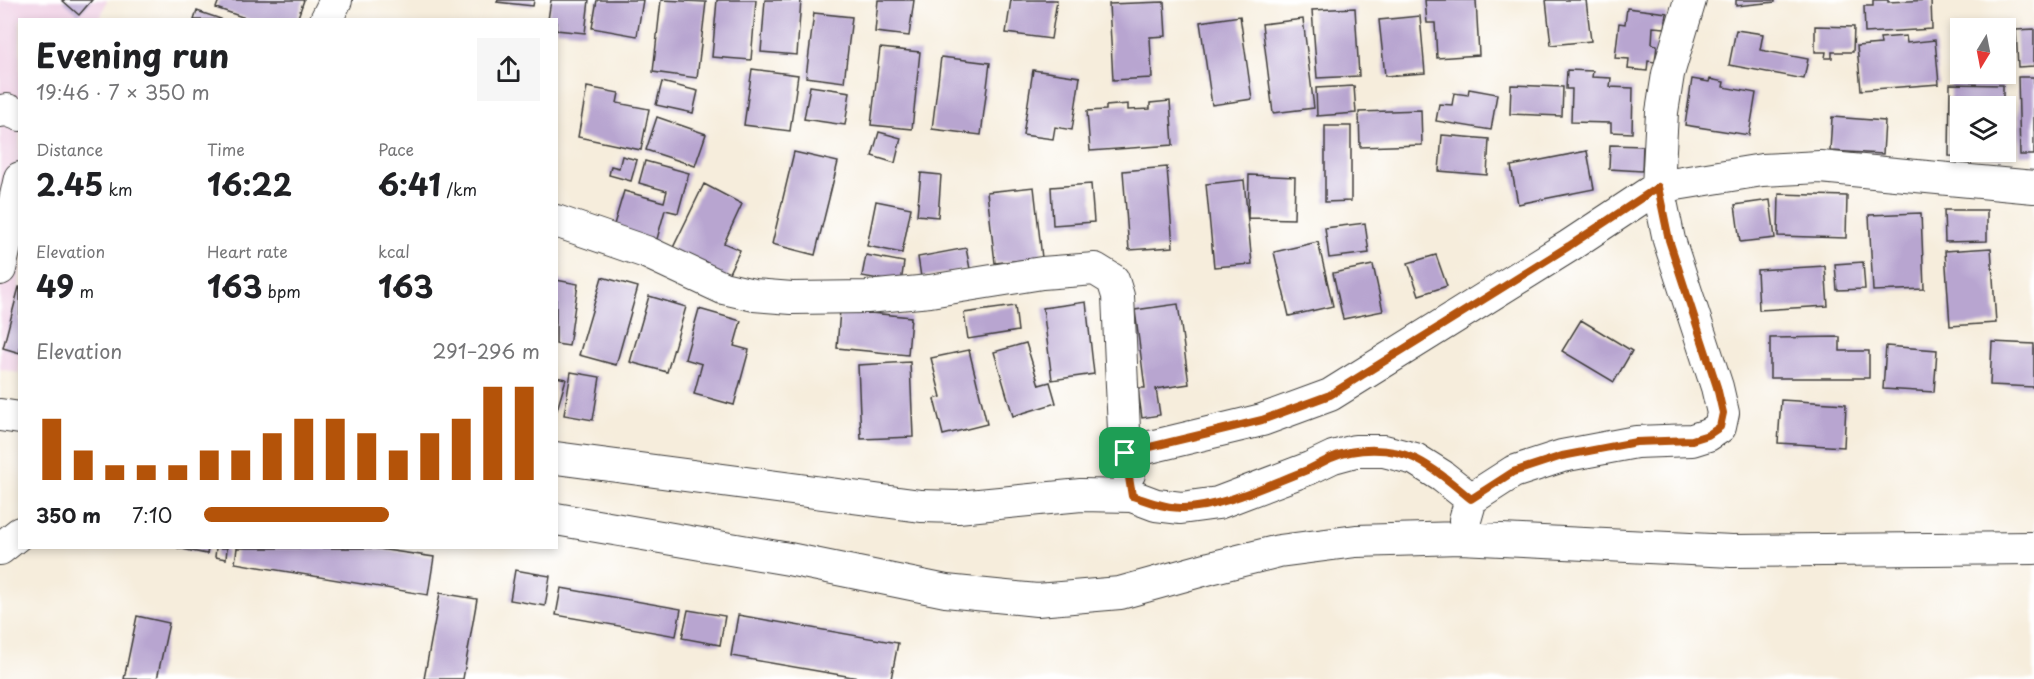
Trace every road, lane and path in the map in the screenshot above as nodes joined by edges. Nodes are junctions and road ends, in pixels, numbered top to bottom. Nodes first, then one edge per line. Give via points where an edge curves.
1 (336, 0) edge
2 (1690, 0) edge
3 (327, 18) edge
4 (0, 111) edge
5 (18, 114) edge
6 (18, 187) edge
7 (1658, 187) junction
8 (2034, 187) edge
9 (558, 222) edge
10 (0, 269) edge
11 (0, 415) edge
12 (18, 418) edge
13 (1125, 453) junction
14 (558, 458) edge
15 (1132, 496) junction
16 (1471, 499) junction
17 (558, 519) edge
18 (18, 535) edge
19 (1460, 538) junction
20 (2034, 548) edge
21 (0, 549) edge

1 - 3 street
2 - 7 street via 1668,74
4 - 5 street
6 - 10 street
7 - 8 street via 1762,170 1820,167
7 - 13 street via 1330,395 1262,420
7 - 16 street via 1669,240 1717,387 1723,413 1720,427 1692,440 1636,442 1562,456 1513,472
9 - 13 street via 646,252 723,288 754,295 867,297 1095,269 1113,280 1118,296
11 - 12 street
13 - 15 street
14 - 15 street via 921,506 958,507 1081,495
15 - 16 street via 1180,508 1218,503 1333,457 1384,450 1414,459
16 - 19 street
17 - 19 street via 946,591 1036,600 1120,593 1279,551 1356,541
18 - 21 street
19 - 20 street via 1732,551

